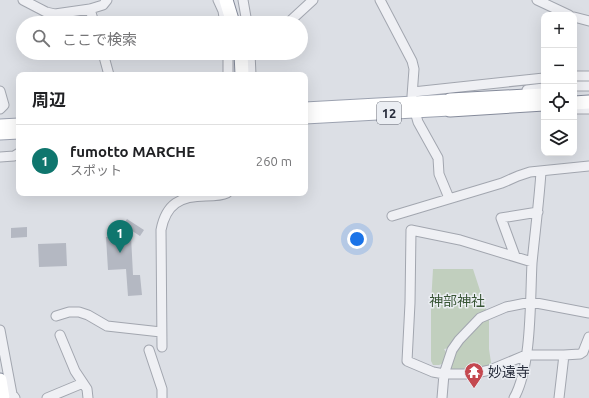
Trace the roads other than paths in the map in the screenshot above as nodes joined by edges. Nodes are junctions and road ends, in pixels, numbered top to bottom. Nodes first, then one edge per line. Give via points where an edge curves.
1 (23, 0) edge
2 (107, 0) edge
3 (218, 0) edge
4 (226, 0) edge
5 (232, 0) edge
6 (243, 0) edge
7 (313, 0) edge
8 (380, 0) edge
9 (537, 0) edge
10 (90, 9) junction
11 (563, 12) edge
12 (92, 16) edge
13 (224, 16) edge
14 (231, 16) edge
15 (236, 16) edge
16 (246, 16) edge
17 (296, 16) edge
18 (577, 18) edge
19 (589, 21) edge
20 (105, 60) edge
21 (228, 60) edge
22 (235, 60) edge
23 (247, 60) edge
24 (250, 60) edge
25 (108, 72) edge
26 (228, 72) edge
27 (236, 72) edge
28 (243, 72) edge
29 (251, 72) edge
30 (577, 76) edge
31 (589, 76) edge
32 (541, 78) edge
33 (577, 86) edge
34 (589, 86) edge
35 (541, 88) edge
36 (0, 91) edge
37 (577, 94) edge
38 (589, 94) edge
39 (541, 95) edge
40 (412, 96) junction
41 (589, 102) edge
42 (577, 103) edge
43 (541, 104) edge
44 (450, 105) junction
45 (350, 106) junction
46 (308, 108) edge
47 (0, 109) edge
48 (577, 109) edge
49 (589, 109) edge
50 (541, 110) edge
51 (416, 115) junction
52 (328, 116) junction
53 (308, 118) edge
54 (16, 124) edge
55 (0, 125) edge
56 (16, 133) edge
57 (0, 134) edge
58 (16, 155) edge
59 (0, 157) edge
60 (589, 166) edge
61 (541, 172) junction
62 (197, 196) edge
63 (197, 196) edge
64 (216, 196) edge
65 (449, 198) junction
66 (538, 212) junction
67 (392, 216) dead end
68 (515, 256) junction
69 (532, 262) junction
70 (531, 302) junction
71 (589, 313) edge
72 (56, 316) dead end
73 (0, 332) edge
74 (161, 332) junction
75 (60, 335) dead end
76 (589, 337) edge
77 (162, 347) dead end
78 (149, 350) dead end
79 (526, 355) junction
80 (564, 355) junction
81 (444, 374) junction
82 (0, 380) edge
83 (83, 384) junction
84 (3, 398) edge
85 (15, 398) edge
86 (46, 398) edge
87 (88, 398) edge
88 (162, 398) edge
89 (442, 398) edge
90 (514, 398) edge
91 (559, 398) edge

1 - 10 street via 55,14
2 - 10 street via 104,5
3 - 13 street
4 - 14 highway
5 - 15 highway
6 - 16 street
7 - 17 street
8 - 40 street via 412,61
9 - 11 street
10 - 12 street
18 - 19 street
20 - 25 street
21 - 26 street
22 - 27 highway
23 - 28 highway
24 - 29 street
30 - 31 street
32 - 40 street
33 - 34 street
35 - 40 street
36 - 47 street via 4,105
37 - 38 highway
39 - 44 highway, 12
40 - 45 street
41 - 42 highway
43 - 44 highway, 12
44 - 45 main road, 12
44 - 52 main road, 12
45 - 46 main road, 12
48 - 49 street
50 - 51 street
51 - 52 street
51 - 65 street via 438,158 439,174
52 - 53 main road, 12
54 - 55 main road
56 - 57 main road
58 - 59 street
60 - 61 street
61 - 65 street via 530,172 502,184
61 - 66 street
62 - 74 street via 183,199 171,207 165,214 160,230
63 - 64 street
65 - 67 street
66 - 68 street via 501,218
66 - 69 street
68 - 69 street
68 - 81 street via 460,240 411,230 407,361
69 - 70 street
70 - 71 street
70 - 79 street
70 - 81 street via 506,307 480,318 452,350
72 - 74 street via 79,312 107,326
73 - 85 street via 12,394
74 - 77 street
75 - 83 street
76 - 80 street via 583,352
78 - 88 street via 162,388
79 - 80 street
79 - 81 street via 490,370 471,374
79 - 90 street via 519,390
80 - 91 street
81 - 89 street
82 - 84 highway
83 - 86 street
83 - 87 street via 87,389

